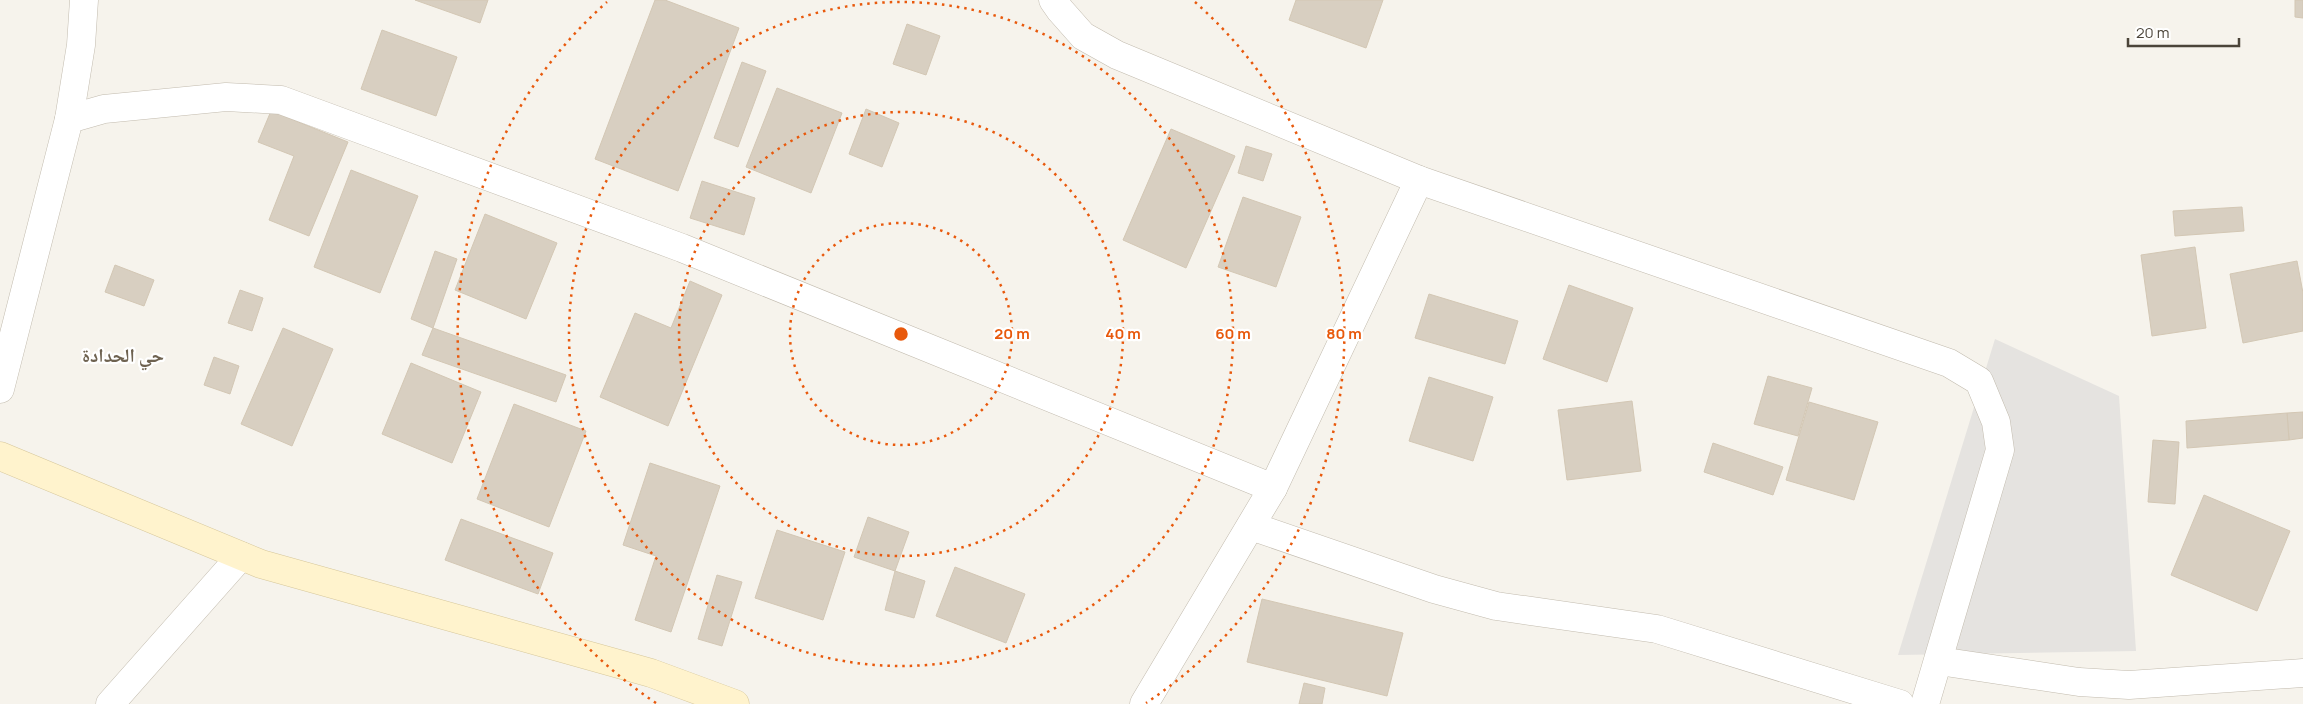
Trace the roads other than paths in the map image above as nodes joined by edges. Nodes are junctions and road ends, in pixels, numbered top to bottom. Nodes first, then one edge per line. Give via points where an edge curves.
1 (84, 0) edge
2 (1054, 0) edge
3 (70, 119) junction
4 (1419, 180) junction
5 (0, 389) edge
6 (0, 456) edge
7 (1273, 488) junction
8 (1251, 526) junction
9 (242, 556) junction
10 (1939, 661) junction
11 (2303, 673) edge
12 (2130, 694) edge
13 (110, 704) edge
14 (735, 704) edge
15 (1144, 704) edge
16 (1900, 704) edge
17 (1925, 704) edge

1 - 3 street
2 - 4 street via 1083,36 1117,55
3 - 5 street
3 - 7 street via 104,109 226,97 281,100 682,248
4 - 7 street
4 - 10 street via 1949,363 1979,381 1996,422 2000,450
6 - 9 street
7 - 8 street
8 - 15 street
8 - 16 street via 1434,589 1487,603 1657,628
9 - 13 street
9 - 14 street via 651,673
10 - 12 street via 2079,682
10 - 17 street
11 - 12 street

